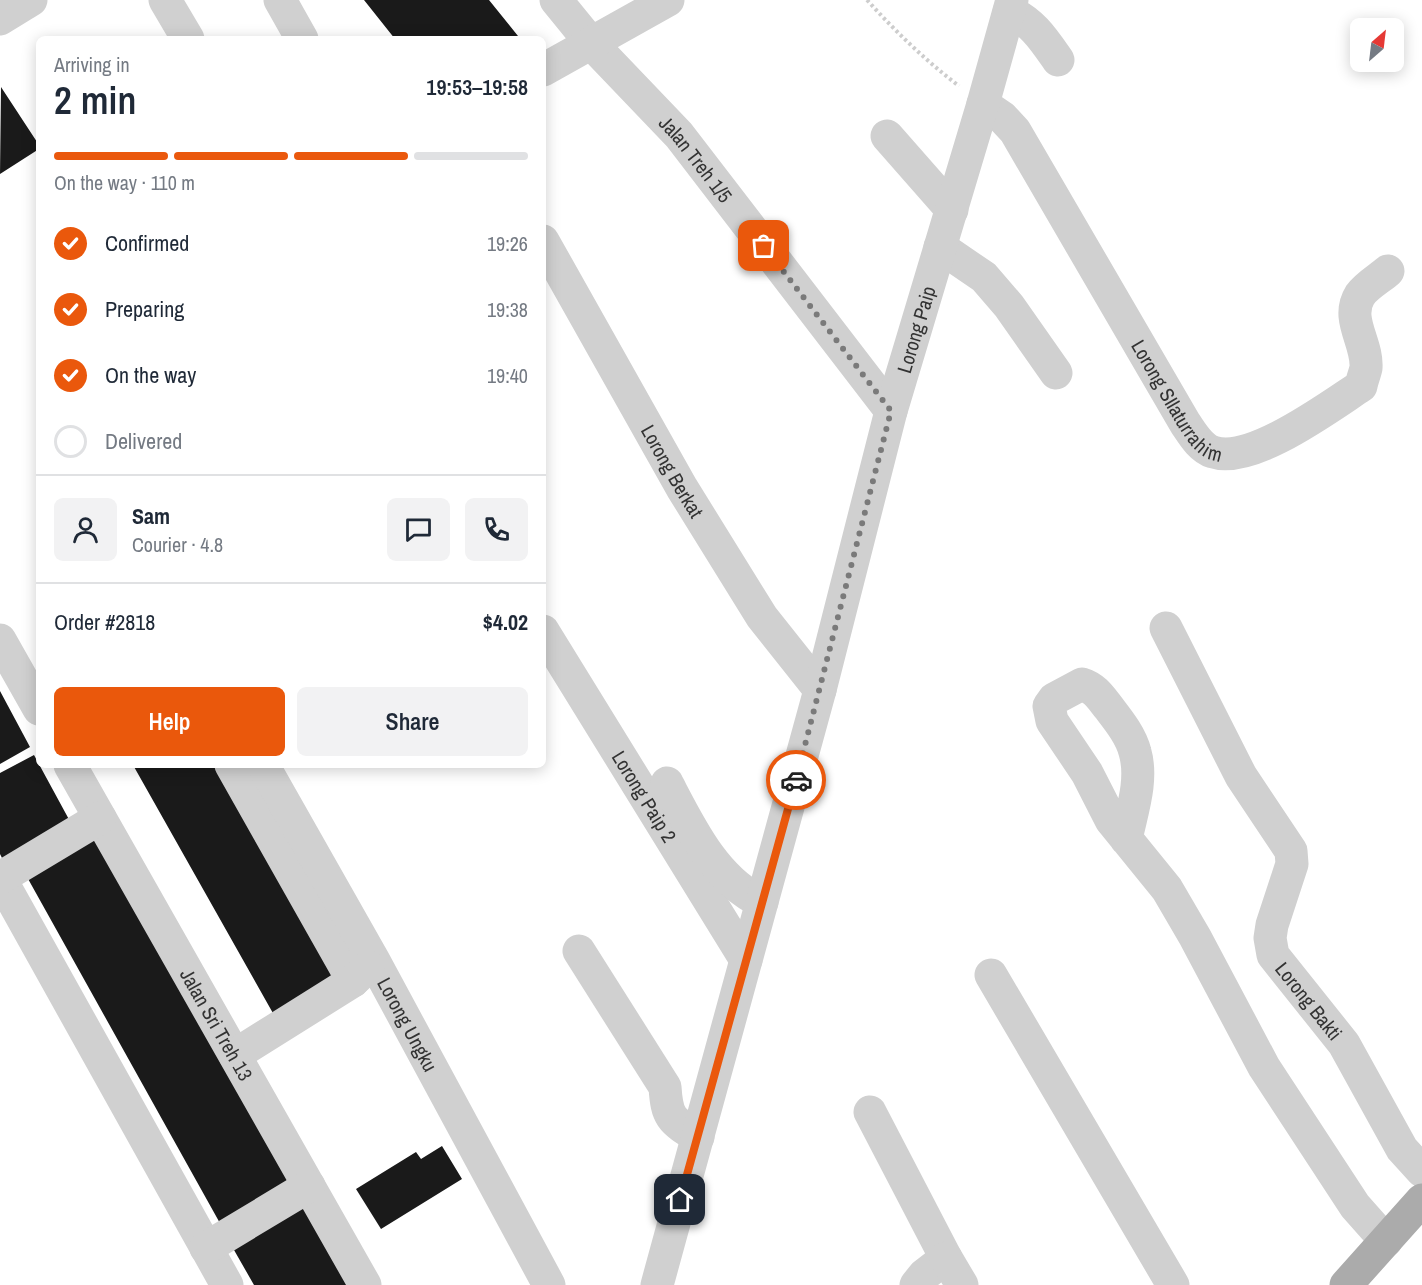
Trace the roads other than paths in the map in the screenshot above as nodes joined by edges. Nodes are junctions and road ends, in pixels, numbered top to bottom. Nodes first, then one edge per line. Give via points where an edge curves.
1 (31, 0) edge
2 (165, 0) edge
3 (280, 0) edge
4 (556, 0) edge
5 (668, 0) edge
6 (1011, 6) edge
7 (0, 19) edge
8 (186, 36) edge
9 (301, 36) edge
10 (591, 43) junction
11 (1058, 60) dead end
12 (546, 67) edge
13 (983, 104) junction
14 (887, 136) dead end
15 (952, 210) junction
16 (546, 246) edge
17 (940, 247) junction
18 (1388, 271) dead end
19 (1056, 373) dead end
20 (891, 411) junction
21 (1166, 628) dead end
22 (546, 636) edge
23 (0, 640) edge
24 (820, 690) junction
25 (36, 704) edge
26 (72, 768) edge
27 (233, 768) edge
28 (264, 768) edge
29 (667, 783) dead end
30 (100, 818) junction
31 (1126, 839) dead end
32 (0, 878) edge
33 (762, 902) junction
34 (0, 909) edge
35 (579, 951) dead end
36 (746, 960) junction
37 (364, 971) junction
38 (991, 975) dead end
39 (235, 1055) junction
40 (870, 1112) dead end
41 (698, 1137) junction
42 (1422, 1171) edge
43 (309, 1186) junction
44 (1422, 1200) edge
45 (1386, 1241) junction
46 (206, 1248) junction
47 (954, 1272) edge
48 (204, 1285) edge
49 (227, 1285) edge
50 (364, 1285) edge
51 (549, 1285) edge
52 (657, 1285) edge
53 (916, 1285) edge
54 (1173, 1285) edge
55 (1346, 1285) edge

1 - 7 street
2 - 8 street
3 - 9 street
4 - 10 street, Jalan Treh 1/5
5 - 10 street
6 - 11 street via 1034,27
6 - 13 street, Lorong Paip
10 - 12 street
10 - 20 street, Jalan Treh 1/5 via 679,135
13 - 15 street, Lorong Paip
13 - 18 street, Lorong SIlaturrahim via 1015,131 1185,423 1213,453 1253,449 1306,423 1361,386 1366,367 1355,320 1356,304 1361,294
14 - 15 street
15 - 17 street, Lorong Paip
16 - 24 street, Lorong Berkat via 682,488 762,617
17 - 19 street via 984,278 1009,306
17 - 20 street, Lorong Paip
20 - 24 street, Lorong Paip
21 - 42 street, Lorong Bakti via 1241,776 1291,851 1292,864 1270,938 1273,955 1344,1044 1402,1149
22 - 36 street, Lorong Paip 2
23 - 25 street
24 - 33 street, Lorong Paip
26 - 30 street, Jalan Sri Treh 13
27 - 37 street
28 - 37 street, Lorong Ungku
29 - 33 street via 696,837 721,870 748,895
30 - 32 street
30 - 39 street, Jalan Sri Treh 13
31 - 45 street via 1167,889 1263,1067 1355,1206
32 - 46 street
33 - 36 street, Lorong Paip
34 - 48 street
35 - 41 street via 665,1087 668,1113
36 - 41 street, Lorong Paip
37 - 39 street
37 - 51 street, Lorong Ungku
38 - 54 street
39 - 43 street, Jalan Sri Treh 13
40 - 47 street
41 - 52 street, Lorong Paip
43 - 46 street
43 - 50 street, Jalan Sri Treh 13
44 - 45 main road
45 - 55 main road
46 - 49 street
47 - 53 street via 924,1275

